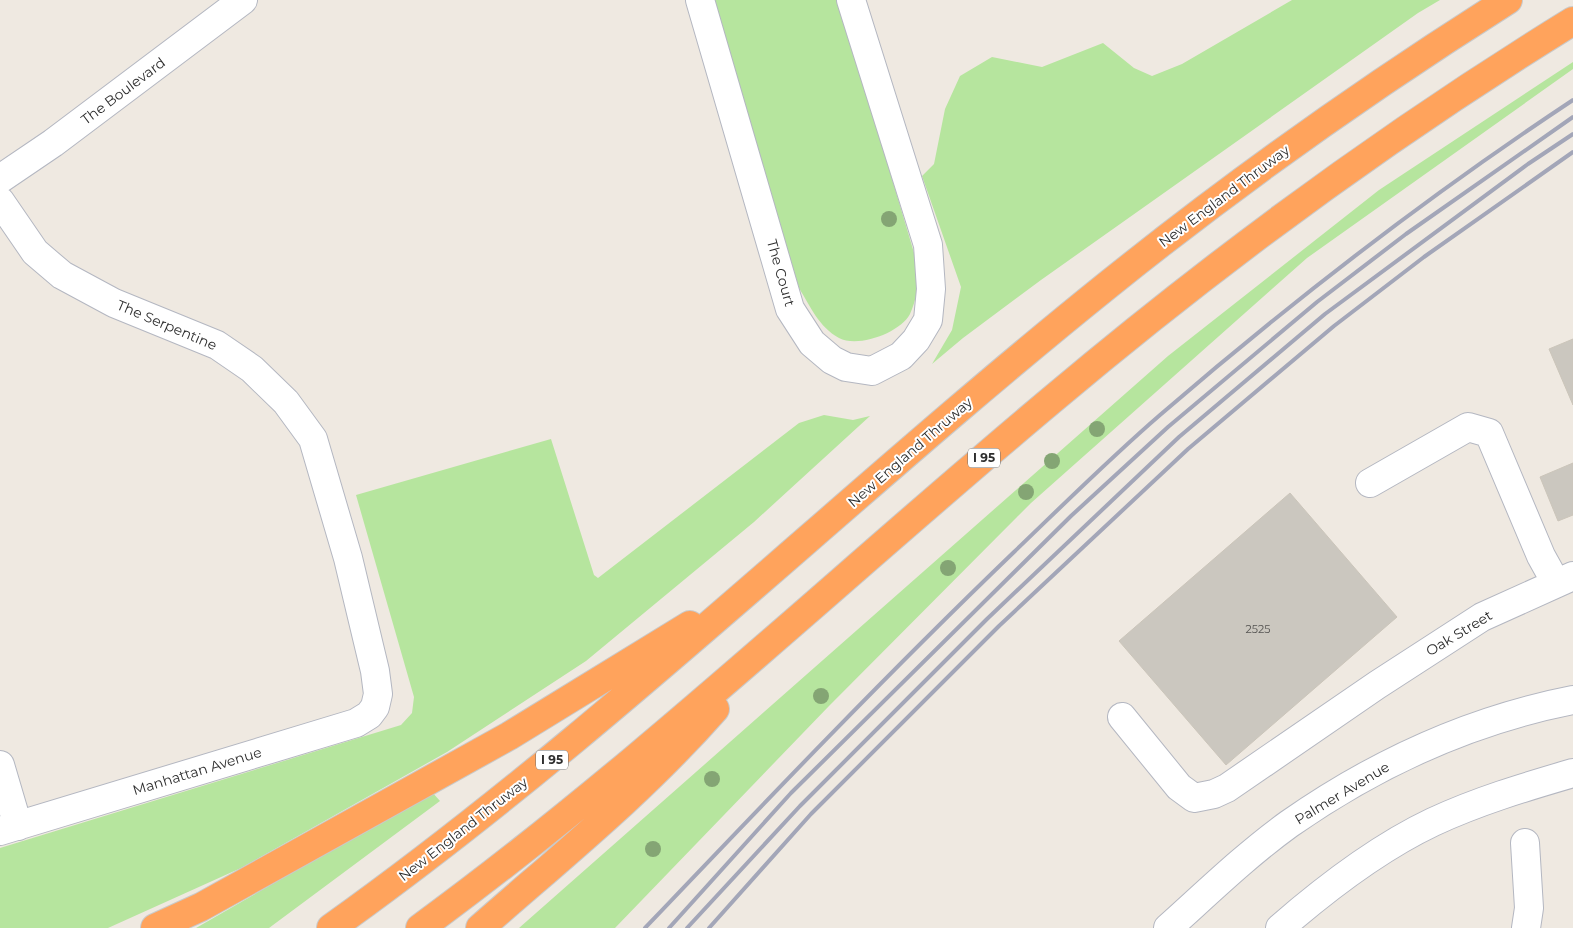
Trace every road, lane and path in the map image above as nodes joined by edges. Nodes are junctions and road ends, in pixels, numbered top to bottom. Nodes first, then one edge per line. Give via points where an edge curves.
1 (243, 0) edge
2 (700, 0) edge
3 (851, 0) edge
4 (1508, 0) edge
5 (1573, 21) edge
6 (0, 179) edge
7 (0, 202) edge
8 (1370, 484) dead end
9 (764, 579) junction
10 (1565, 580) edge
11 (778, 637) junction
12 (378, 694) joint
13 (1573, 700) edge
14 (1122, 717) dead end
15 (0, 765) edge
16 (1573, 773) edge
17 (9, 828) edge
18 (1525, 844) dead end
19 (155, 928) edge
20 (331, 928) edge
21 (420, 928) edge
22 (480, 928) edge
23 (1168, 928) edge
24 (1280, 928) edge
25 (1526, 928) edge

1 - 6 street, The Boulevard
2 - 3 street, The Court via 790,309 812,343 832,360 846,367 872,371 901,356 916,340 928,320 931,289 928,245
4 - 9 highway, New England Thruway / I 95 via 1328,120 1166,239 998,376
5 - 11 highway, I 95 via 1413,125 1192,285 1051,400
7 - 12 street, The Serpentine via 34,252 62,275 114,303 217,345 252,369 286,402 313,439 348,558
8 - 10 street via 1468,427 1489,433 1541,556
9 - 19 highway via 509,736 201,907
9 - 20 highway, New England Thruway / I 95 via 549,762
10 - 14 street, Oak Street via 1482,616 1214,794 1194,798 1178,787
11 - 21 highway, I 95 via 604,785
11 - 22 highway via 677,753
12 - 17 street, Manhattan Avenue via 369,715 356,723
13 - 23 street, Palmer Avenue via 1533,708 1442,738 1362,778 1289,825
15 - 17 street
16 - 24 street via 1510,791 1432,823 1358,866
18 - 25 street via 1529,908

